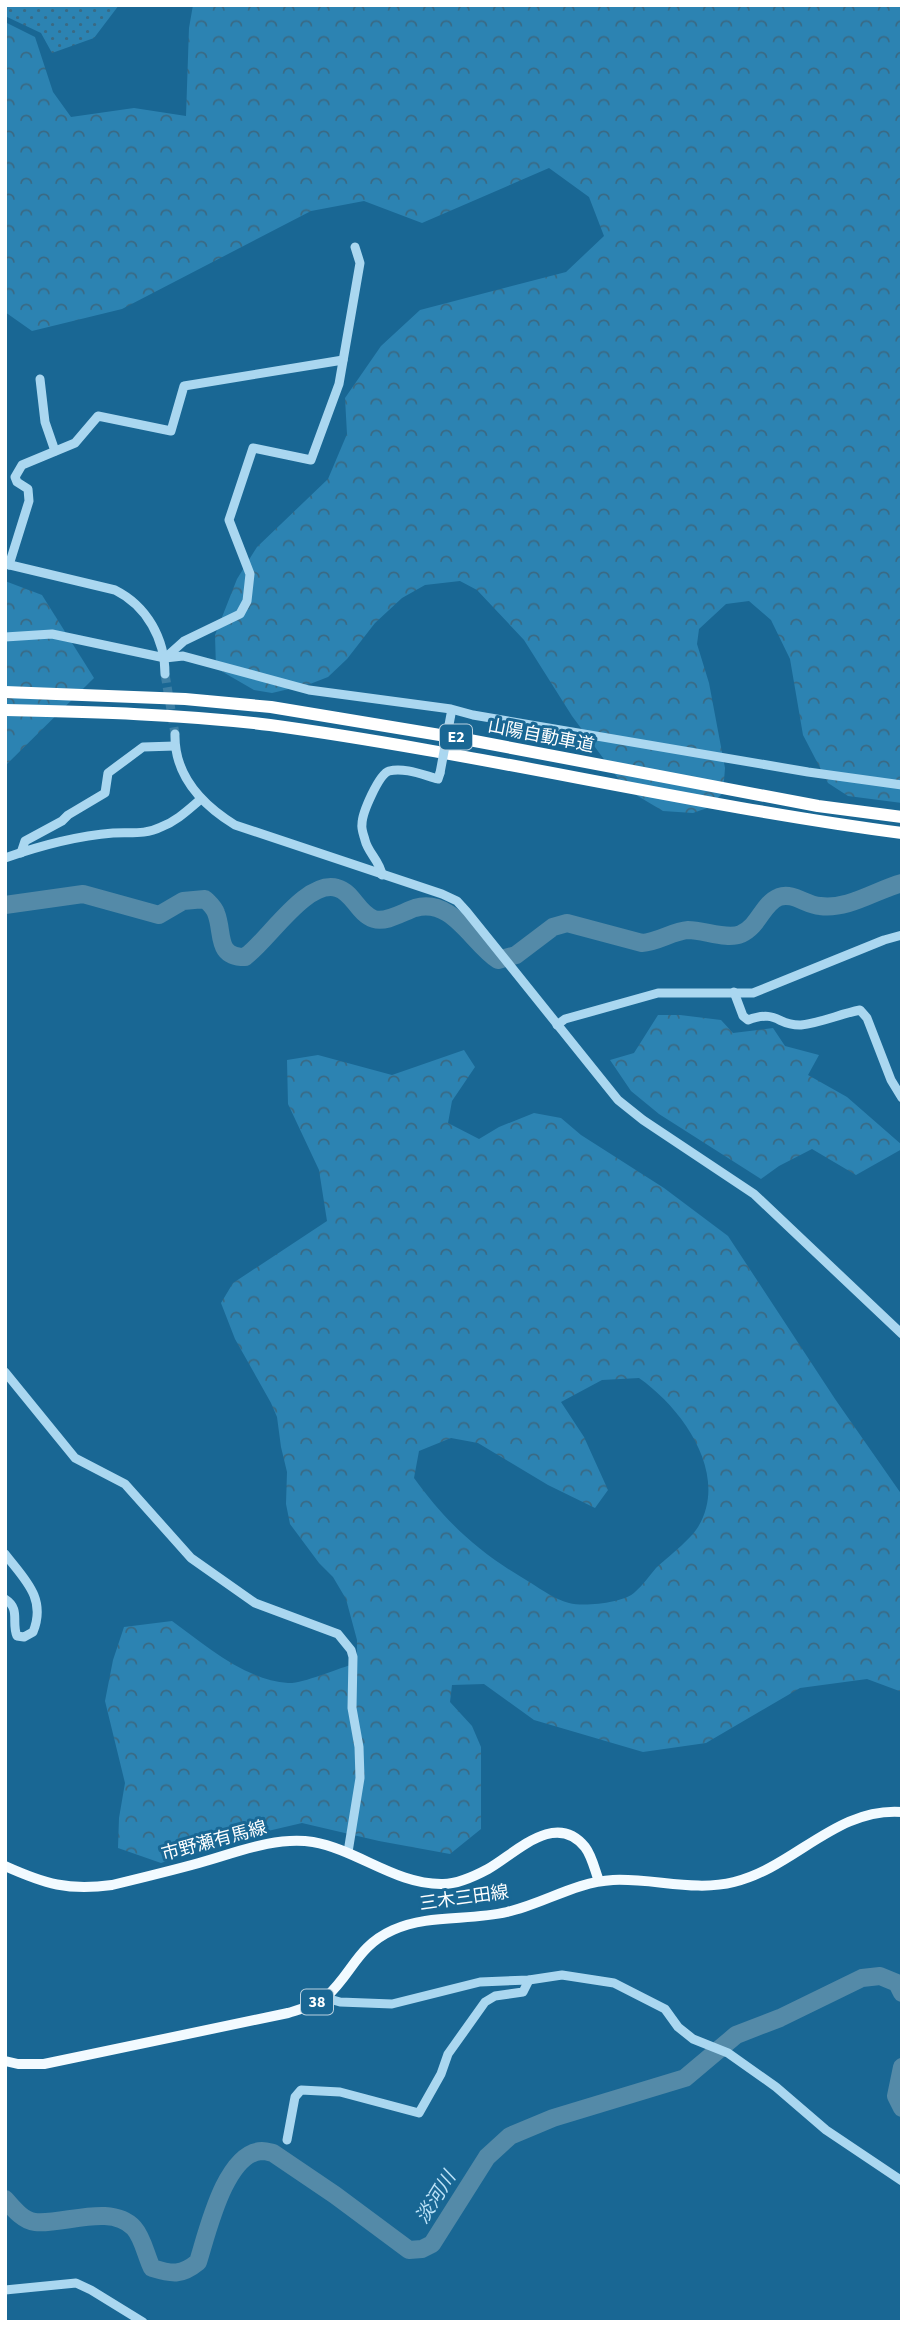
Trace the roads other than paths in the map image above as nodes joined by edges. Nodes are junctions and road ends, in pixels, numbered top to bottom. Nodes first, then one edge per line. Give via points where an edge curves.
1 (355, 247) dead end
2 (343, 360) junction
3 (40, 379) dead end
4 (55, 451) junction
5 (7, 564) edge
6 (5, 637) edge
7 (165, 658) junction
8 (165, 674) tunnel mouth
9 (5, 692) edge
10 (5, 710) edge
11 (451, 712) junction
12 (175, 734) tunnel mouth
13 (175, 746) junction
14 (902, 785) edge
15 (201, 799) junction
16 (902, 817) edge
17 (902, 833) edge
18 (21, 853) junction
19 (5, 859) edge
20 (382, 875) junction
21 (902, 935) edge
22 (734, 992) junction
23 (557, 1025) junction
24 (902, 1097) edge
25 (902, 1334) edge
26 (5, 1372) edge
27 (5, 1553) edge
28 (5, 1599) edge
29 (902, 1812) edge
30 (348, 1852) junction
31 (5, 1866) edge
32 (599, 1881) junction
33 (529, 1980) junction
34 (326, 1998) junction
35 (5, 2061) edge
36 (287, 2140) dead end
37 (902, 2181) edge
38 (5, 2290) edge
39 (143, 2322) edge

1 - 2 street via 360,263
2 - 4 street via 184,386 171,431 99,416 75,443
2 - 7 street via 339,384 311,460 253,448 229,520 250,574 247,601 240,614 184,641
3 - 4 street via 45,422
4 - 5 street via 17,471 15,477 28,489 29,502
5 - 7 street via 127,596 149,619
6 - 7 street via 52,634
7 - 8 street
7 - 11 street via 183,656 310,690
9 - 16 highway, 山陽自動車道 / E2 via 271,707 805,804
10 - 17 highway, 山陽自動車道 / E2 via 267,725
11 - 14 street
11 - 20 street, bridge via 438,779 391,770 378,780 361,823
12 - 13 street
13 - 15 street via 188,783
13 - 18 street via 142,747 108,773 105,793 25,841
15 - 18 street via 173,822 151,831 69,839
15 - 20 street via 235,825
18 - 19 street
20 - 23 street via 457,901
21 - 22 street via 754,993
22 - 23 street via 658,993
22 - 24 street via 748,1020 771,1015 802,1025 860,1010
23 - 25 street via 618,1100 754,1194
26 - 30 street via 75,1458 125,1484 191,1558 255,1602 342,1637 351,1650 352,1707 359,1746
27 - 28 street via 32,1589 38,1606 33,1632 17,1636 16,1612
29 - 32 main road, 三木三田線 / 38 via 862,1815 782,1863 731,1883
30 - 31 main road, 市野瀬有馬線 via 314,1842 274,1842 86,1889 60,1887
30 - 32 main road, 市野瀬有馬線 via 418,1882 445,1884 470,1878 530,1840 553,1833 577,1840 586,1848
32 - 34 main road, 三木三田線 / 38 via 508,1912 424,1921 393,1930 366,1948
33 - 34 street via 480,1982 391,2004 340,2003
33 - 36 street via 523,1992 485,2002 448,2054 419,2113 340,2092 302,2090 295,2097
33 - 37 street via 562,1975 614,1983 665,2009 693,2039 728,2053 826,2130
34 - 35 main road, 三木三田線 / 38 via 288,2013 71,2059 44,2064
38 - 39 street via 76,2283

